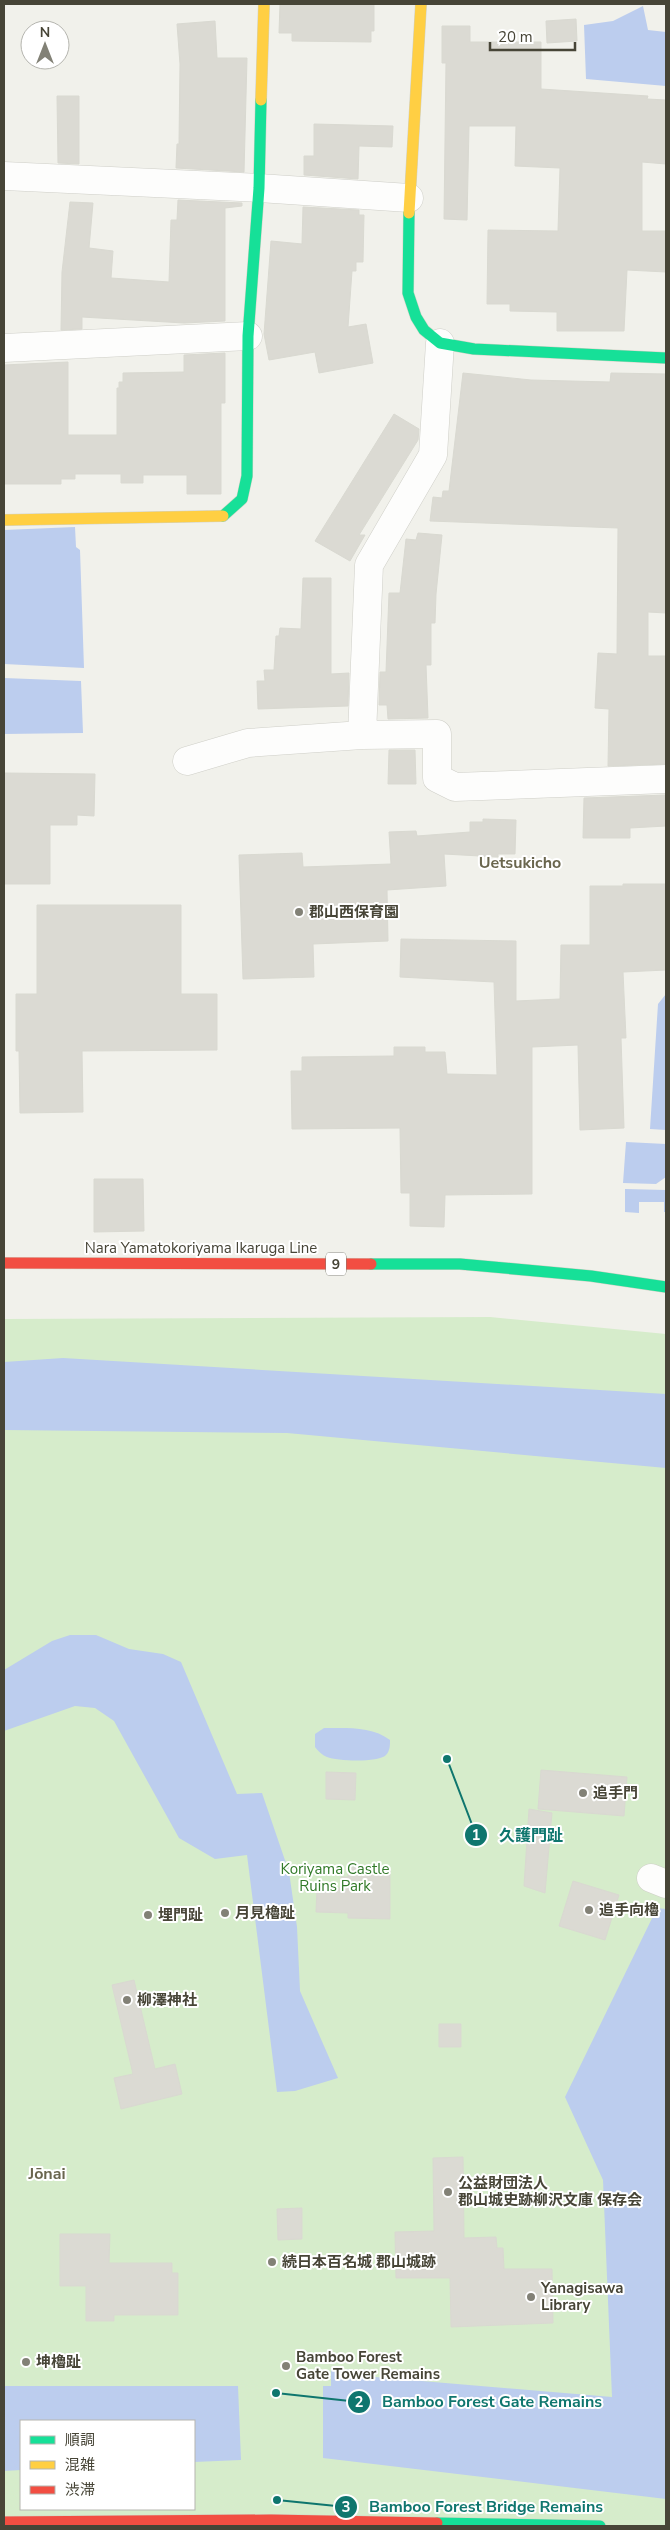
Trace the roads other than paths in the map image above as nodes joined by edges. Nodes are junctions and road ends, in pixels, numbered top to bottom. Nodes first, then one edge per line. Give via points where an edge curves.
1 (264, 4) edge
2 (422, 4) edge
3 (4, 176) edge
4 (259, 188) junction
5 (409, 198) junction
6 (248, 336) junction
7 (440, 343) junction
8 (4, 348) edge
9 (666, 358) edge
10 (4, 520) edge
11 (362, 735) junction
12 (187, 761) dead end
13 (666, 779) edge
14 (4, 1263) edge
15 (666, 1287) edge
16 (4, 2522) edge
17 (600, 2526) edge

1 - 4 street
2 - 5 street
3 - 4 street
4 - 5 street
4 - 6 street
5 - 7 street via 408,293 424,330
6 - 8 street
6 - 10 street via 247,476 242,499 223,516
7 - 9 street via 474,348
7 - 11 street via 433,455 369,565
11 - 12 street via 248,743
11 - 13 street via 437,734 437,778 455,787
14 - 15 street, Nara Yamatokoriyama Ikaruga Line / 9 via 460,1264 591,1276
16 - 17 street via 271,2520

